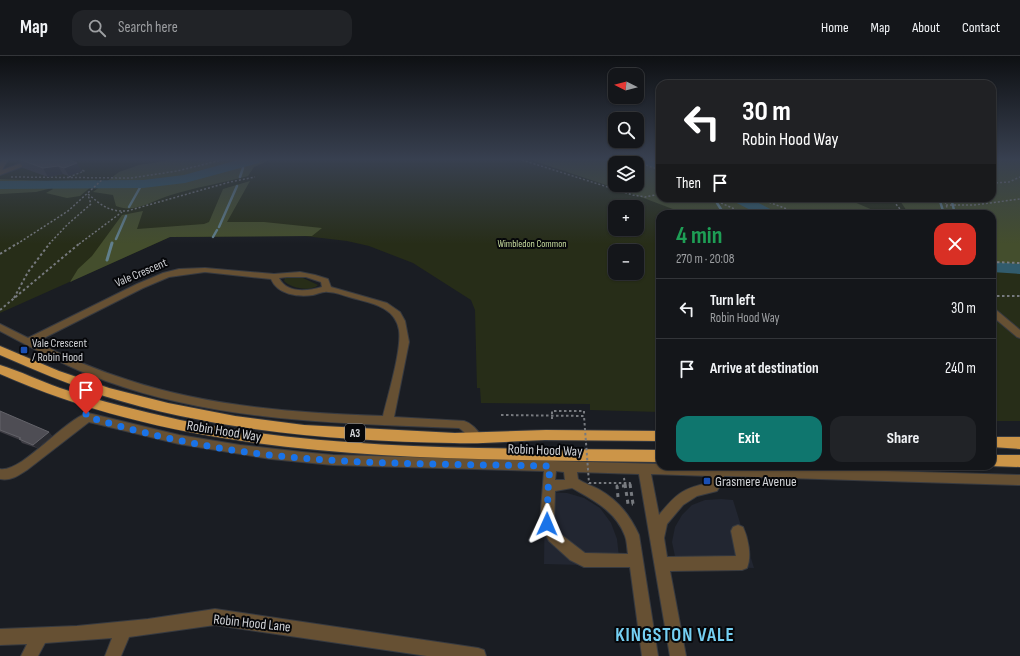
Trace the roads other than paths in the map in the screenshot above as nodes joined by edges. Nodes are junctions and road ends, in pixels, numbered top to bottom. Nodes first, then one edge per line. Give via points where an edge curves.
1 (274, 277) junction
2 (327, 288) junction
3 (996, 314) edge
4 (0, 327) edge
5 (1020, 335) edge
6 (27, 342) junction
7 (0, 350) edge
8 (0, 369) edge
9 (90, 403) junction
10 (88, 417) junction
11 (388, 421) junction
12 (475, 436) junction
13 (656, 436) edge
14 (996, 442) edge
15 (1020, 443) edge
16 (656, 456) edge
17 (996, 461) edge
18 (1020, 461) edge
19 (550, 466) junction
20 (717, 471) junction
21 (644, 473) junction
22 (0, 474) edge
23 (571, 474) junction
24 (1020, 480) edge
25 (548, 486) junction
26 (738, 531) dead end
27 (657, 538) junction
28 (636, 561) junction
29 (661, 564) junction
30 (124, 629) junction
31 (40, 636) junction
32 (0, 637) edge
33 (29, 656) edge
34 (112, 656) edge
35 (478, 656) edge
36 (650, 656) edge
37 (678, 656) edge

1 - 2 street, Vale Crescent via 287,273 316,277 324,281
1 - 2 street, Vale Crescent via 277,285 284,290 300,293
1 - 6 street, Vale Crescent via 205,270 173,273 140,286
2 - 11 street, Vale Crescent via 384,305 394,311 401,320 404,342
3 - 5 street
4 - 6 street, Robin Hood Way
6 - 11 street, Robin Hood Way via 76,366 167,396 241,410
7 - 12 highway, Robin Hood Way / A3 via 92,387 201,415 304,430 455,438
8 - 9 highway, Robin Hood Way / A3
9 - 10 street via 86,414
9 - 16 highway, Robin Hood Way / A3 via 156,420 278,441 382,449
10 - 19 street, Robin Hood Way via 157,436 278,456 407,463
10 - 22 street via 74,425 20,469 7,475
11 - 12 street, Robin Hood Way via 464,425
12 - 13 highway, Robin Hood Way / A3
14 - 15 highway
17 - 18 highway
19 - 23 street, Robin Hood Way
19 - 25 street
20 - 21 street, Robin Hood Way
20 - 24 street, Robin Hood Way
20 - 27 street via 718,480 713,487 694,491 678,501 661,522
21 - 23 street, Robin Hood Way
21 - 27 street
23 - 25 street via 567,485
23 - 28 street via 611,504 624,520 632,535
25 - 28 street via 547,524 554,537 575,555 584,560
26 - 29 street via 742,563
27 - 29 street
28 - 36 street
29 - 37 street
30 - 31 street, Robin Hood Lane
30 - 34 street
30 - 35 street, Robin Hood Lane via 215,617
31 - 32 street, Robin Hood Lane
31 - 33 street

